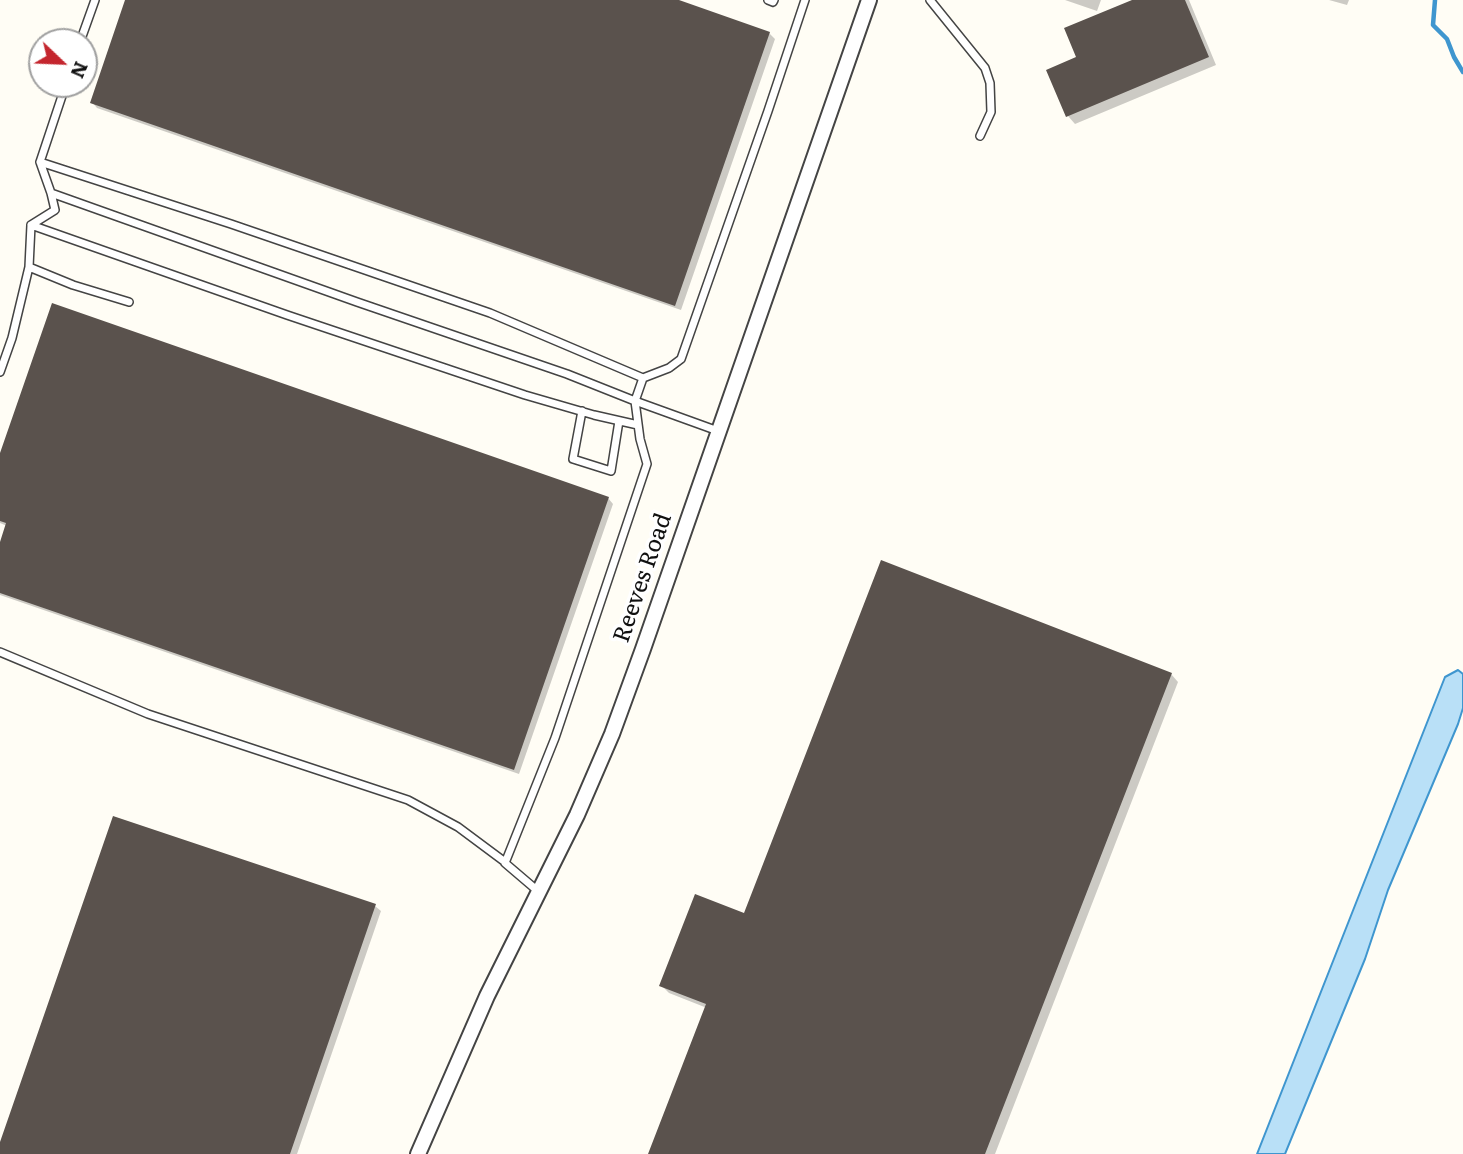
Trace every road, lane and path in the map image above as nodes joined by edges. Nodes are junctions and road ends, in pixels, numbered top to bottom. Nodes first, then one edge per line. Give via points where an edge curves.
1 (95, 0) edge
2 (768, 0) edge
3 (774, 0) edge
4 (805, 0) edge
5 (869, 0) edge
6 (930, 0) edge
7 (85, 28) edge
8 (61, 98) edge
9 (980, 136) dead end
10 (40, 162) junction
11 (51, 193) junction
12 (31, 225) junction
13 (29, 267) junction
14 (129, 302) dead end
15 (0, 372) edge
16 (643, 378) junction
17 (635, 401) junction
18 (582, 411) junction
19 (619, 421) junction
20 (638, 425) junction
21 (718, 431) junction
22 (0, 652) edge
23 (505, 862) junction
24 (539, 893) junction
25 (418, 1154) edge

1 - 7 lane
2 - 3 lane
4 - 16 lane via 681,359
5 - 21 street, Reeves Road
6 - 9 lane via 985,68 991,112
8 - 10 lane
10 - 11 lane
10 - 16 lane via 490,313
11 - 12 lane via 55,210
11 - 17 lane
12 - 13 lane
12 - 18 lane via 525,396
13 - 14 lane
13 - 15 lane
16 - 17 lane
17 - 20 lane
17 - 21 lane
18 - 19 lane
18 - 19 lane via 573,459 611,471
19 - 20 lane
20 - 23 lane via 647,464 555,738
21 - 24 street, Reeves Road via 612,734
22 - 23 lane via 148,714 408,800
23 - 24 lane
24 - 25 street, Reeves Road via 487,996

